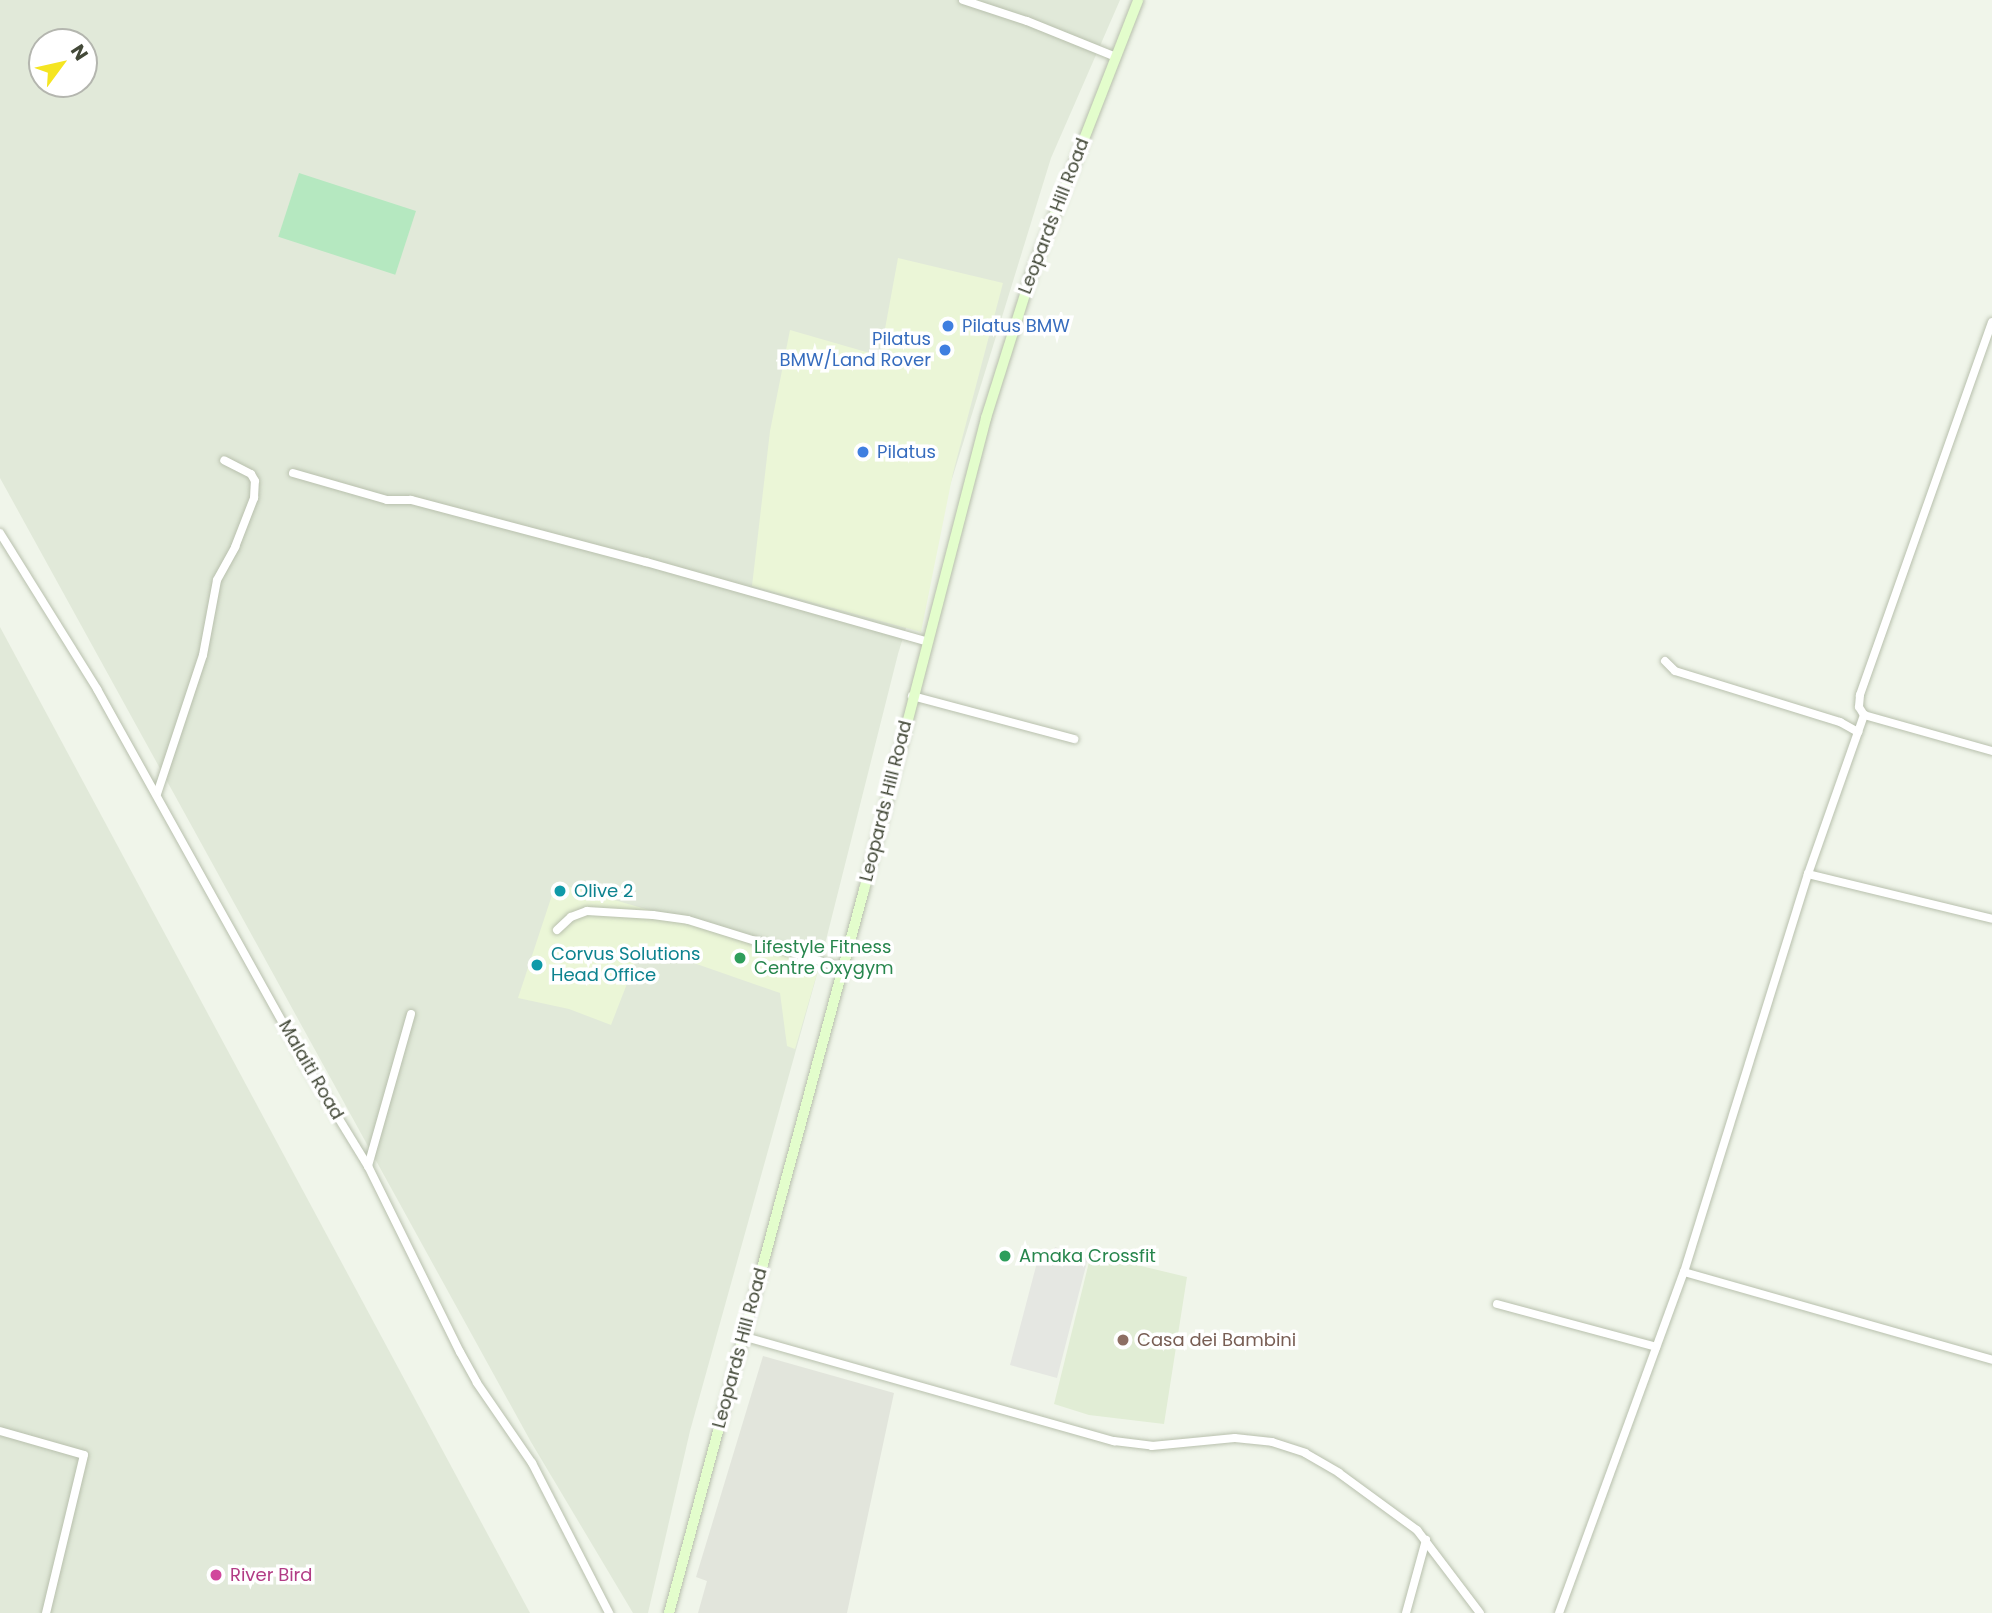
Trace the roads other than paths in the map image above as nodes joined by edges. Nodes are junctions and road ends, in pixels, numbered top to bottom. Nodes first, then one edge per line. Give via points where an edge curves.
1 (963, 0) edge
2 (1139, 0) edge
3 (1116, 57) junction
4 (1992, 322) edge
5 (225, 460) dead end
6 (293, 473) dead end
7 (0, 533) edge
8 (928, 642) junction
9 (1665, 661) dead end
10 (912, 696) junction
11 (1864, 715) junction
12 (1858, 732) junction
13 (1074, 739) dead end
14 (1992, 751) edge
15 (157, 794) junction
16 (1808, 874) junction
17 (1992, 919) edge
18 (557, 930) dead end
19 (842, 968) junction
20 (411, 1014) dead end
21 (368, 1166) junction
22 (1684, 1272) junction
23 (1497, 1304) dead end
24 (742, 1336) junction
25 (1656, 1347) junction
26 (1992, 1360) edge
27 (0, 1431) edge
28 (1426, 1540) junction
29 (46, 1613) edge
30 (609, 1613) edge
31 (669, 1613) edge
32 (1406, 1613) edge
33 (1480, 1613) edge
34 (1559, 1613) edge

1 - 3 street
2 - 3 main road, Leopards Hill Road
3 - 8 main road, Leopards Hill Road via 1016,318
4 - 11 street via 1860,695 1858,707
5 - 15 street via 251,474 254,498 217,580 203,655
6 - 8 street via 646,562
7 - 15 street, Malaiti Road
8 - 10 main road, Leopards Hill Road
9 - 12 street via 1675,671 1840,722
10 - 13 street
10 - 19 main road, Leopards Hill Road
11 - 12 street
11 - 14 street
12 - 16 street
15 - 21 street, Malaiti Road via 306,1065
16 - 17 street
16 - 22 street
18 - 19 street via 587,911 653,915 688,920
19 - 24 main road, Leopards Hill Road
20 - 21 street
21 - 30 street, Malaiti Road via 460,1352 537,1470
22 - 25 street
22 - 26 street
23 - 25 street
24 - 28 street via 1114,1441 1152,1446 1236,1438 1288,1447 1339,1473
24 - 31 main road, Leopards Hill Road
25 - 34 street
27 - 29 street via 84,1455
28 - 32 street
28 - 33 street

